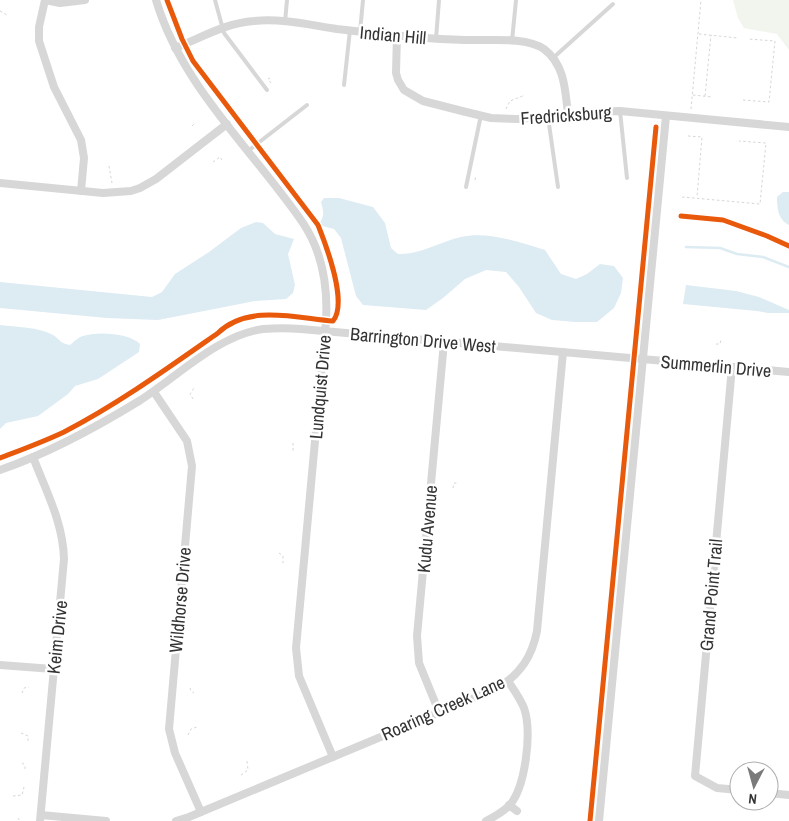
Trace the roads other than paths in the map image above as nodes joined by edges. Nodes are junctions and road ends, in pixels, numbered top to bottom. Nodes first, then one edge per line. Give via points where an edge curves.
1 (45, 0) edge
2 (86, 0) edge
3 (156, 0) edge
4 (216, 0) edge
5 (287, 0) edge
6 (363, 0) edge
7 (439, 0) edge
8 (516, 0) edge
9 (613, 4) dead end
10 (285, 22) junction
11 (222, 28) junction
12 (350, 30) junction
13 (360, 32) junction
14 (397, 35) junction
15 (436, 39) junction
16 (512, 41) junction
17 (175, 48) junction
18 (553, 58) junction
19 (344, 85) dead end
20 (268, 90) dead end
21 (307, 105) dead end
22 (620, 111) junction
23 (568, 114) junction
24 (481, 115) junction
25 (666, 116) junction
26 (548, 117) junction
27 (228, 124) junction
28 (789, 127) edge
29 (248, 151) junction
30 (627, 178) dead end
31 (0, 183) edge
32 (466, 187) dead end
33 (558, 187) dead end
34 (81, 191) junction
35 (326, 332) junction
36 (444, 342) junction
37 (563, 352) junction
38 (643, 359) junction
39 (732, 367) junction
40 (789, 372) edge
41 (154, 392) junction
42 (33, 458) junction
43 (0, 470) edge
44 (0, 665) edge
45 (53, 669) junction
46 (508, 681) junction
47 (439, 712) junction
48 (333, 757) junction
49 (729, 789) edge
50 (509, 805) junction
51 (517, 811) dead end
52 (201, 812) junction
53 (40, 818) edge
54 (106, 821) edge
55 (176, 821) edge
56 (486, 821) edge
57 (599, 821) edge

1 - 2 street via 60,3
1 - 34 street via 39,41 54,87 81,140 84,158
3 - 17 street, Lundquist Drive
4 - 11 lane
5 - 10 lane
6 - 13 lane
7 - 15 lane
8 - 16 lane
9 - 18 lane
10 - 11 street, Indian Hill via 256,20
10 - 12 street, Indian Hill
11 - 17 street, Indian Hill
11 - 20 lane
12 - 13 street, Indian Hill
12 - 19 lane
13 - 14 street, Indian Hill
14 - 15 street, Indian Hill
14 - 24 street, Fredricksburg via 396,73 404,90 423,101
15 - 16 street, Indian Hill
16 - 18 street, Indian Hill via 530,43
17 - 27 street, Lundquist Drive via 195,83
18 - 23 street via 562,71
21 - 29 lane
22 - 23 street, Fredricksburg
22 - 25 street, Fredricksburg
22 - 30 lane
23 - 26 street, Fredricksburg
24 - 26 street, Fredricksburg via 504,119
24 - 32 lane
25 - 28 street, Fredricksburg
25 - 38 street
26 - 33 lane
27 - 29 street, Lundquist Drive
27 - 34 street via 140,188 116,193
29 - 35 street, Lundquist Drive via 310,233 326,284
31 - 34 street
35 - 36 street, Barrington Drive West
35 - 41 street, Barrington Drive West via 276,328 233,338
35 - 48 street, Lundquist Drive via 296,648 299,676
36 - 37 street, Barrington Drive West
36 - 47 street, Kudu Avenue via 417,636 419,663
37 - 38 street, Barrington Drive West
37 - 46 street, Roaring Creek Lane via 537,631 531,654
38 - 39 street, Summerlin Drive
38 - 57 street
39 - 40 street, Summerlin Drive
39 - 49 street, Grand Point Trail via 695,776 717,788
41 - 42 street, Barrington Drive West via 88,431
41 - 52 street, Wildhorse Drive via 187,441 192,466 169,729 175,753
42 - 43 street, Barrington Drive West
42 - 45 street, Keim Drive via 57,516 63,544
44 - 45 street
45 - 53 street, Keim Drive
46 - 47 street, Roaring Creek Lane
46 - 50 street via 524,707 528,732 519,788
47 - 48 street, Roaring Creek Lane
48 - 52 street, Roaring Creek Lane
50 - 51 street
50 - 56 street
52 - 55 street, Roaring Creek Lane
53 - 54 street

